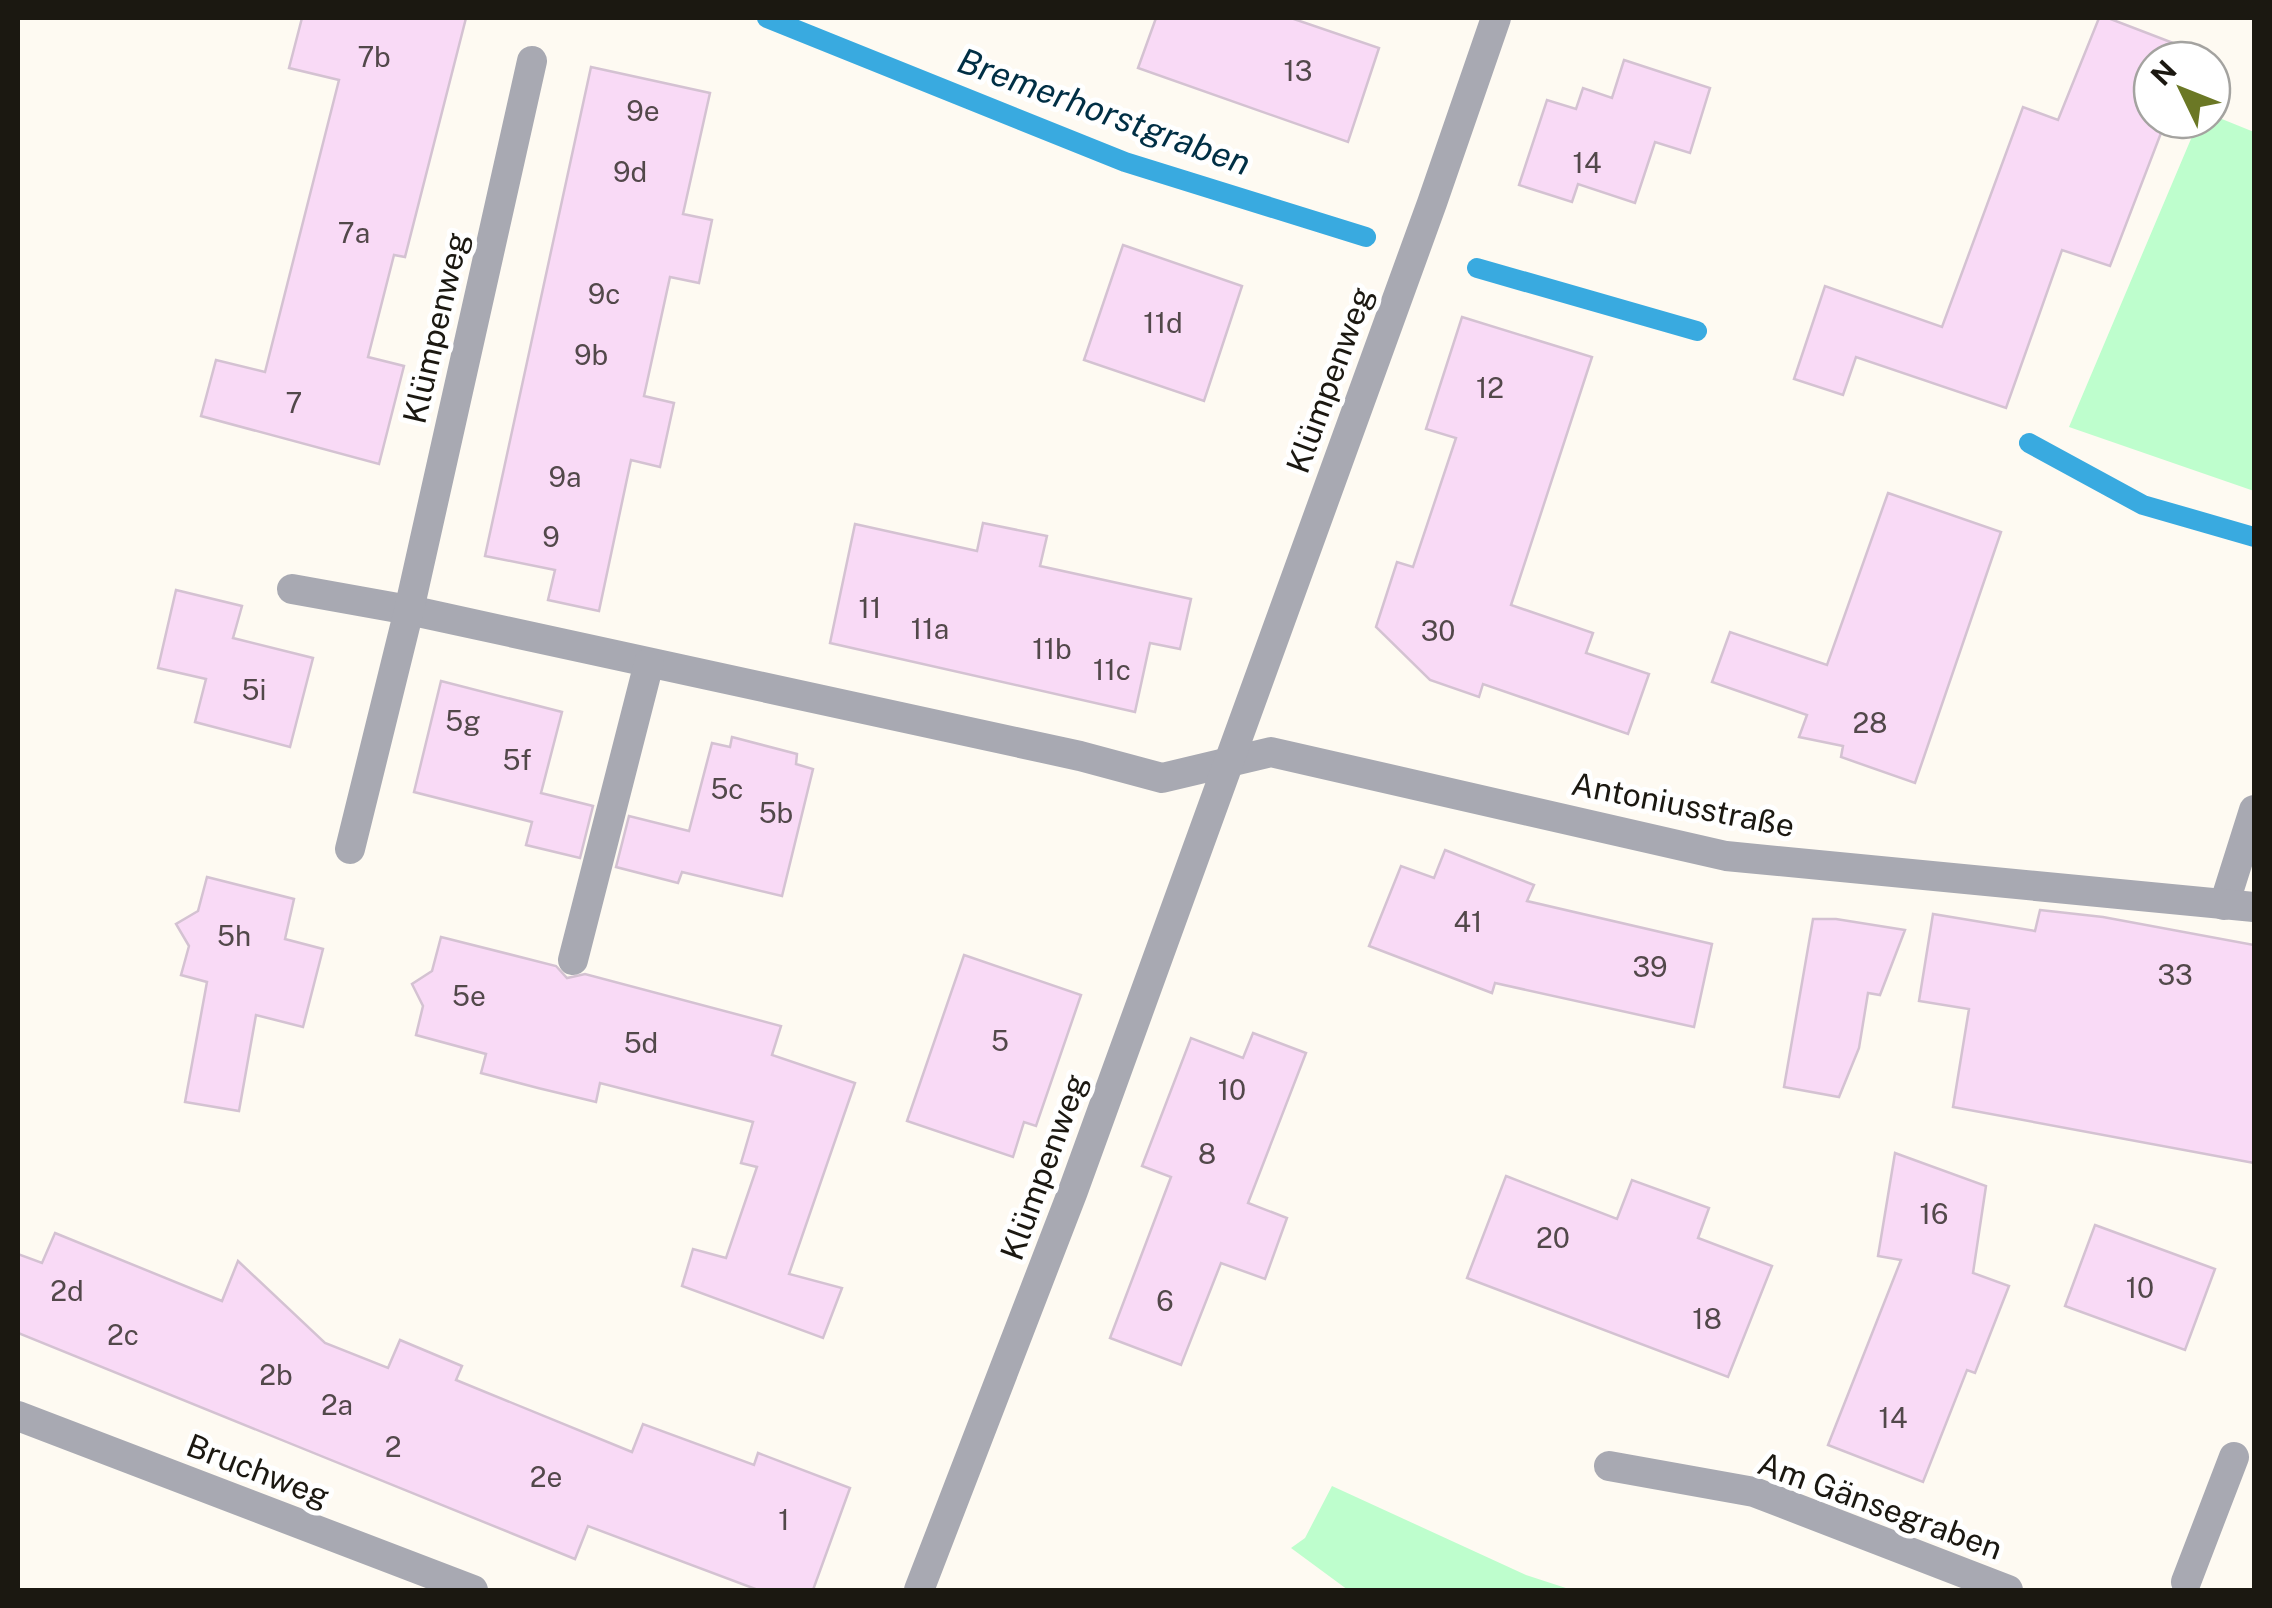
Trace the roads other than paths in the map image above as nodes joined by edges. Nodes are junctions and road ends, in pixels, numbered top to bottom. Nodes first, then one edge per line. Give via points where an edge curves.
1 (1496, 18) edge
2 (532, 61) dead end
3 (292, 589) dead end
4 (409, 610) junction
5 (650, 663) junction
6 (1226, 765) junction
7 (2254, 810) edge
8 (350, 849) dead end
9 (2239, 906) edge
10 (573, 960) dead end
11 (18, 1416) edge
12 (2234, 1456) dead end
13 (1609, 1466) dead end
14 (2189, 1588) edge
15 (473, 1590) edge
16 (919, 1590) edge
17 (2008, 1590) edge

1 - 6 street, Klümpenweg
2 - 4 street, Klümpenweg
3 - 4 street
4 - 5 street
4 - 8 street, Klümpenweg
5 - 6 street via 1162,778
5 - 10 street
6 - 9 street, Antoniusstraße via 1271,752 1726,856
6 - 16 street, Klümpenweg via 1073,1191
7 - 9 street
11 - 15 street, Bruchweg
12 - 14 street
13 - 17 street, Am Gänsegraben via 1754,1492

